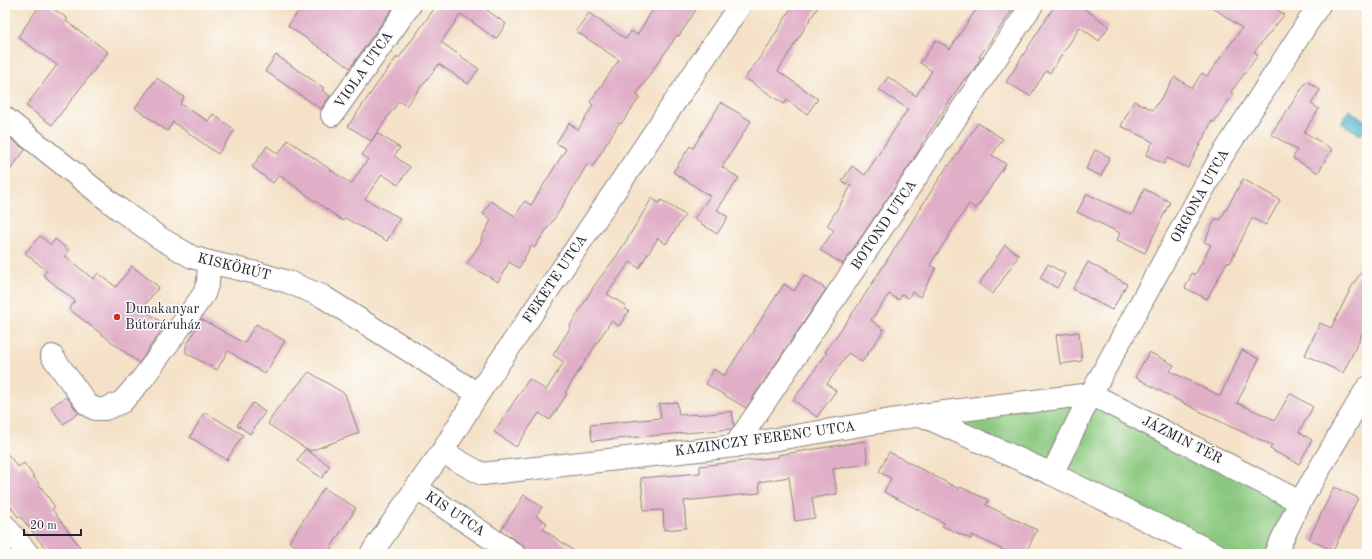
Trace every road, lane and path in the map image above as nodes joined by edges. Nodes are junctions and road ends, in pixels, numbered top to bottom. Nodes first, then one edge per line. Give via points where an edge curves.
1 (410, 5) edge
2 (740, 5) edge
3 (1032, 5) edge
4 (1319, 5) edge
5 (332, 115) dead end
6 (5, 118) edge
7 (209, 262) junction
8 (52, 356) dead end
9 (1367, 388) edge
10 (478, 394) junction
11 (1091, 394) junction
12 (921, 415) junction
13 (735, 446) junction
14 (442, 452) junction
15 (1052, 474) junction
16 (416, 488) junction
17 (1300, 502) junction
18 (5, 526) edge
19 (28, 554) edge
20 (371, 554) edge
21 (514, 554) edge
22 (1216, 554) edge
23 (1275, 554) edge

1 - 5 street, VIOLA UTCA
2 - 10 street, FEKETE UTCA
3 - 13 street, BOTOND UTCA
4 - 11 street, ORGONA UTCA via 1218,162
6 - 7 street, KISKÖRÚT via 160,238 192,257
7 - 8 street via 208,282 204,294 143,378 122,402 105,409 95,409 87,404
7 - 10 street, KISKÖRÚT via 282,280 322,296
9 - 17 street
10 - 14 street, FEKETE UTCA
11 - 12 street, KAZINCZY FERENC UTCA
11 - 15 street
11 - 17 street, JÁZMIN TÉR
12 - 13 street, KAZINCZY FERENC UTCA
12 - 15 street
13 - 14 street, KAZINCZY FERENC UTCA via 482,474
14 - 16 street, FEKETE UTCA
15 - 22 street
16 - 20 street, FEKETE UTCA
16 - 21 street, KIS UTCA
17 - 23 street
18 - 19 street

